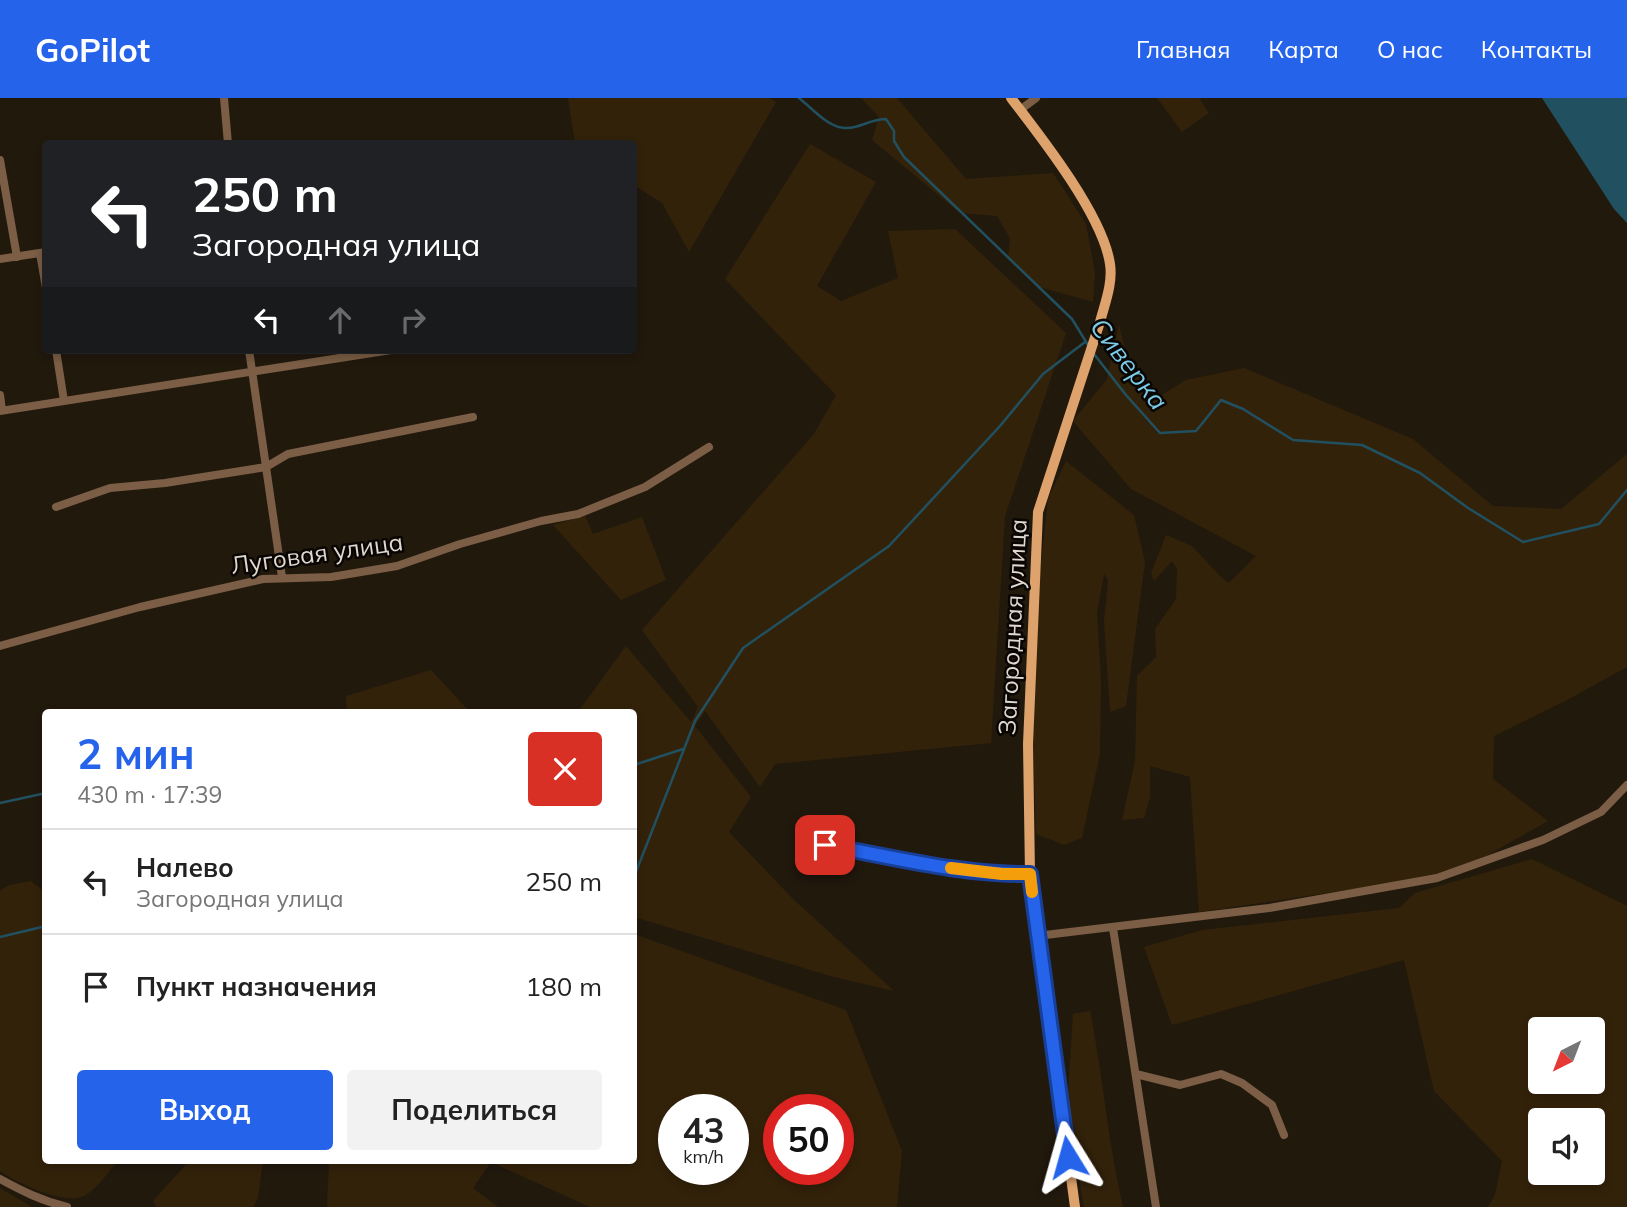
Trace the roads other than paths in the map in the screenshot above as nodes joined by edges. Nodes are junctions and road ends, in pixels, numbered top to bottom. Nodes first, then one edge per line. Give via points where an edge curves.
1 (224, 98) edge
2 (1011, 98) edge
3 (1035, 98) edge
4 (1020, 110) junction
5 (228, 140) edge
6 (0, 160) edge
7 (42, 253) edge
8 (17, 257) junction
9 (0, 259) edge
10 (57, 354) edge
11 (250, 354) edge
12 (367, 354) edge
13 (252, 373) junction
14 (0, 395) edge
15 (64, 401) junction
16 (1, 410) edge
17 (473, 417) dead end
18 (709, 447) dead end
19 (266, 467) junction
20 (56, 507) dead end
21 (282, 577) junction
22 (0, 646) edge
23 (1627, 785) edge
24 (825, 845) dead end
25 (1030, 874) junction
26 (1113, 928) junction
27 (1037, 936) junction
28 (1136, 1074) junction
29 (1284, 1135) dead end
30 (0, 1179) edge
31 (66, 1207) edge
32 (1075, 1207) edge
33 (1156, 1207) edge

1 - 5 street
2 - 4 main road
3 - 4 street
4 - 25 main road, Загородная улица via 1093,217 1110,266 1100,322 1038,512 1028,744
6 - 8 street
7 - 8 street
8 - 9 street
10 - 15 street
11 - 13 street
12 - 13 street
13 - 15 street
13 - 19 street
14 - 16 street
15 - 16 street
17 - 19 street via 288,454
18 - 21 street, Луговая улица via 645,487 578,514 460,544 397,566 331,577
19 - 20 street via 110,488
19 - 21 street
21 - 22 street, Луговая улица via 199,593
23 - 26 street via 1601,812 1543,840 1437,878 1269,908
24 - 25 street via 945,867
25 - 27 main road, Загородная улица
26 - 27 street
26 - 28 street
27 - 32 main road, Загородная улица
28 - 29 street via 1180,1085 1221,1074 1272,1105
28 - 33 street
30 - 31 street

